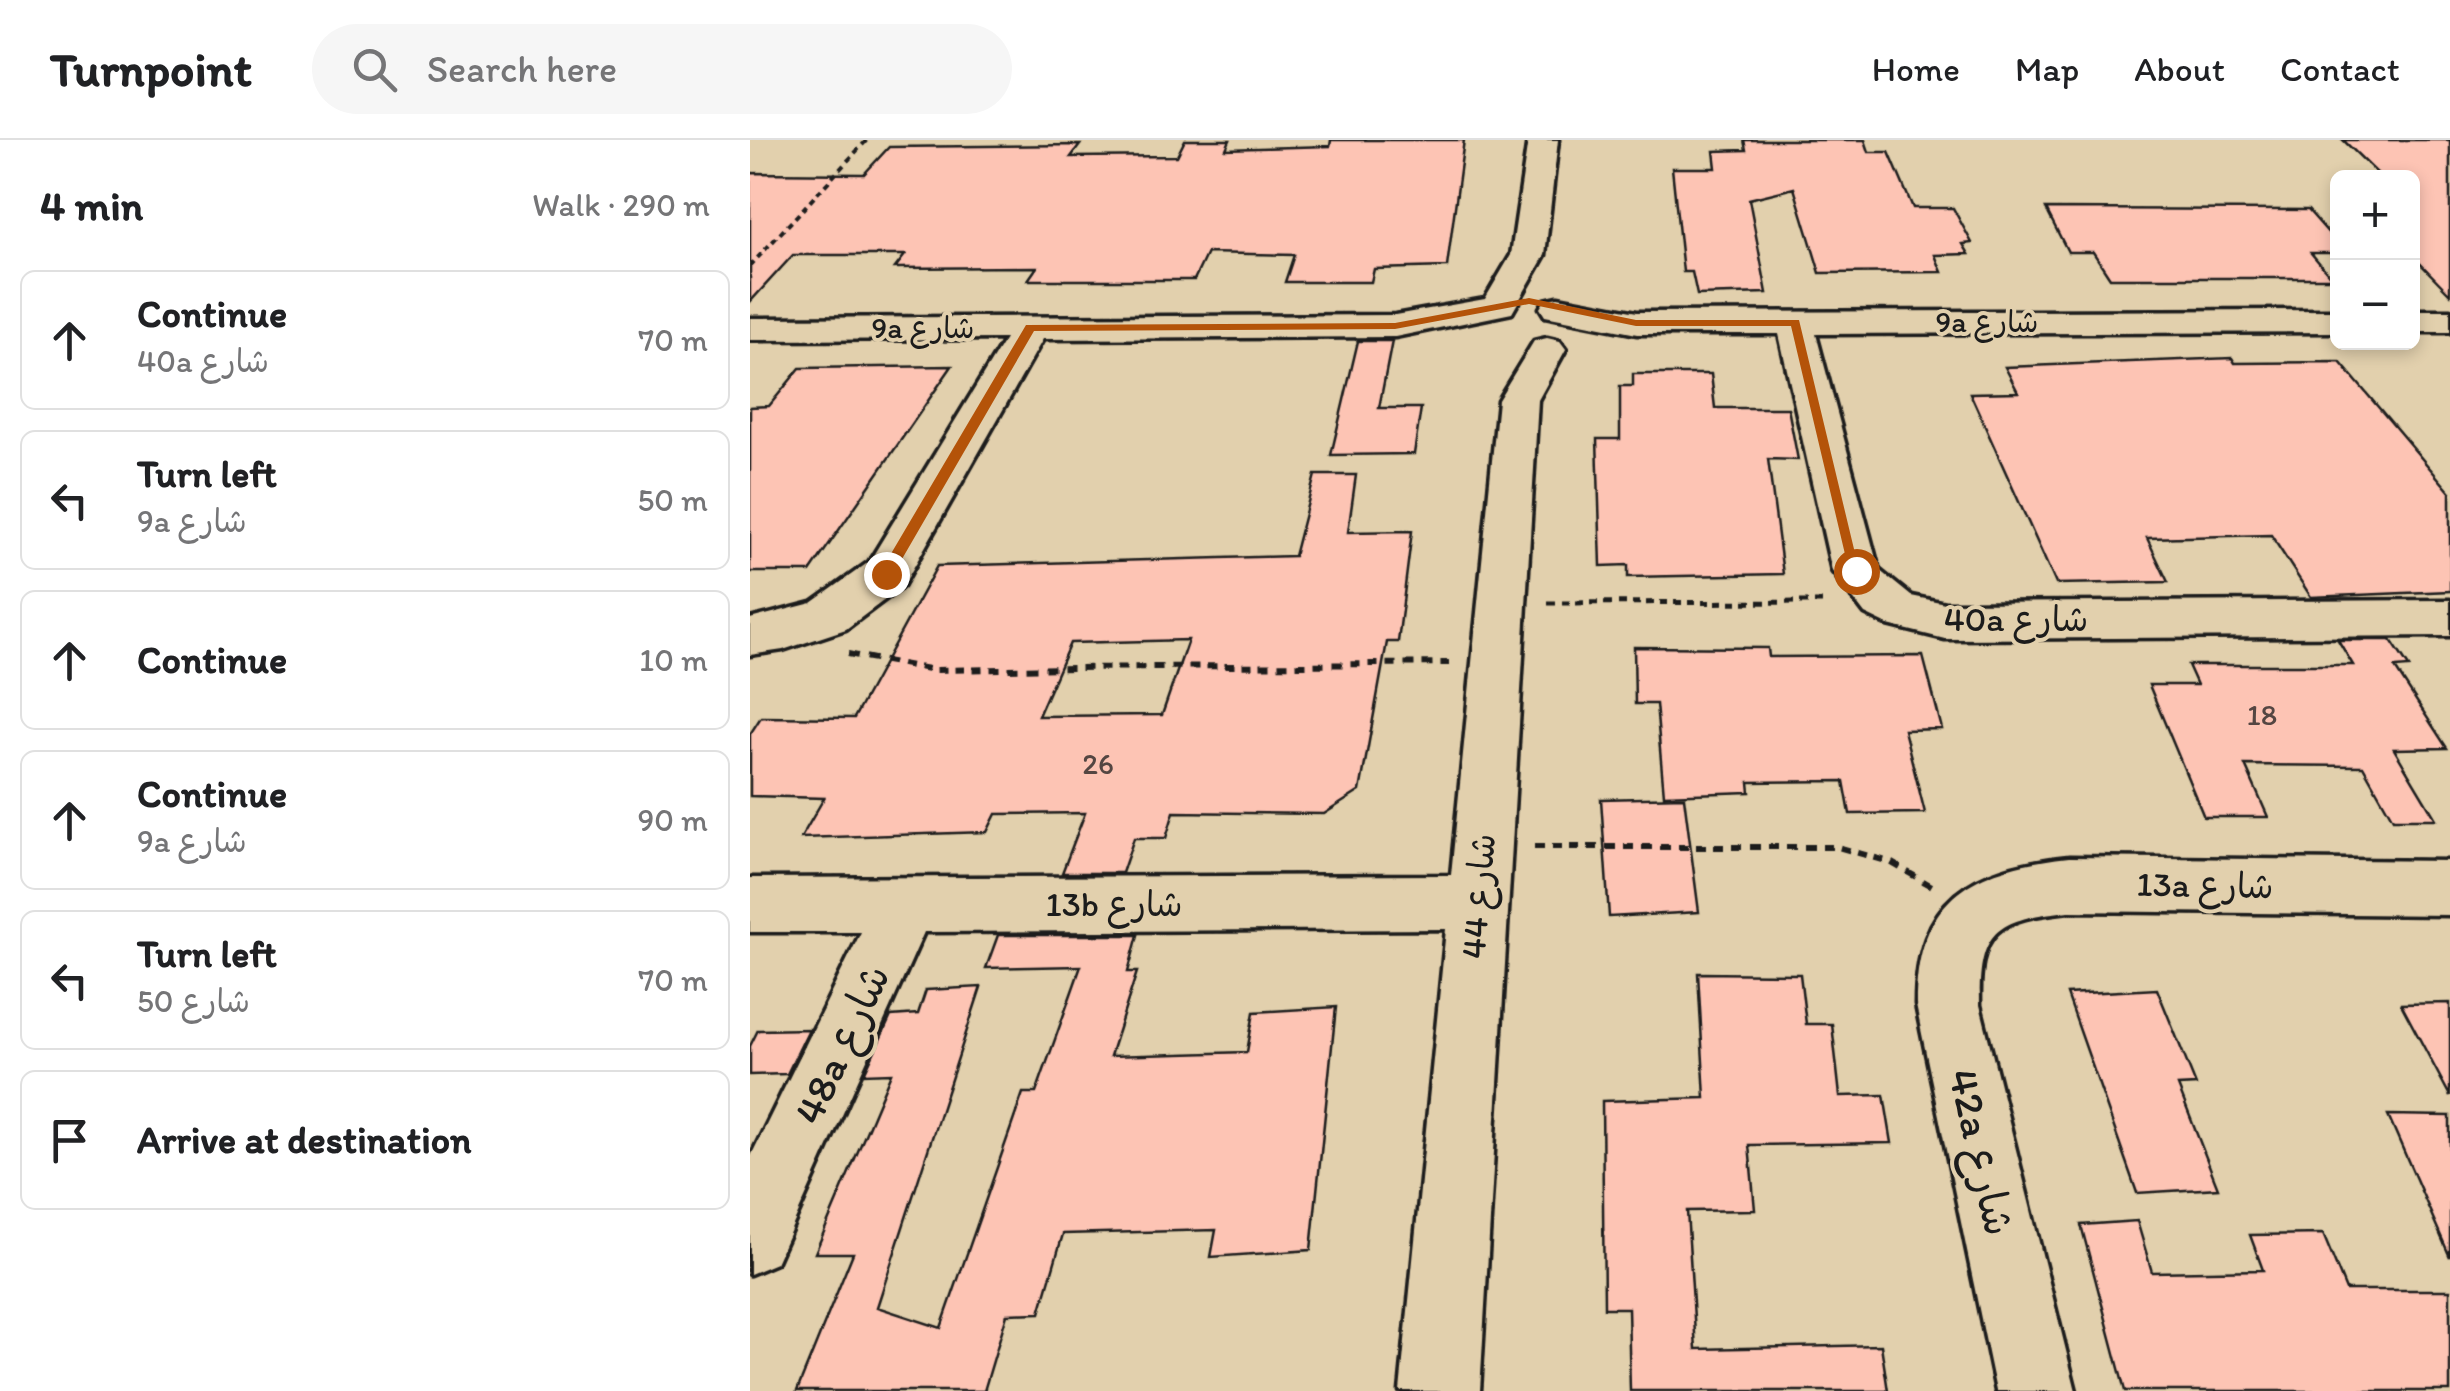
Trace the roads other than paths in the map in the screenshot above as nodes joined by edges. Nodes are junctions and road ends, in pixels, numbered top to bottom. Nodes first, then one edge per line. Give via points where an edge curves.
1 (1544, 140) edge
2 (2330, 321) edge
3 (1796, 323) junction
4 (1030, 328) junction
5 (750, 329) edge
6 (1518, 337) junction
7 (2450, 618) edge
8 (750, 637) edge
9 (1480, 874) junction
10 (2450, 888) edge
11 (906, 904) junction
12 (750, 905) edge
13 (1968, 916) joint
14 (750, 1237) edge
15 (1440, 1391) edge
16 (2036, 1391) edge

1 - 6 street, شارع 44
2 - 3 street, 9a شارع
3 - 6 street, 9a شارع via 1636,323
3 - 7 street, 40a شارع via 1856,571 1872,595 1904,614 1946,621
4 - 5 street, 9a شارع
4 - 6 street, 9a شارع via 1395,326
4 - 8 street via 886,574 851,604 806,625
6 - 9 street, شارع 44
9 - 11 street, 13b شارع
9 - 15 street, شارع 44
10 - 13 street, 13a شارع via 2031,886 1996,897
11 - 12 street, 13b شارع
11 - 14 street, 48a شارع
13 - 16 street, 42a شارع via 1949,956 1948,1005

